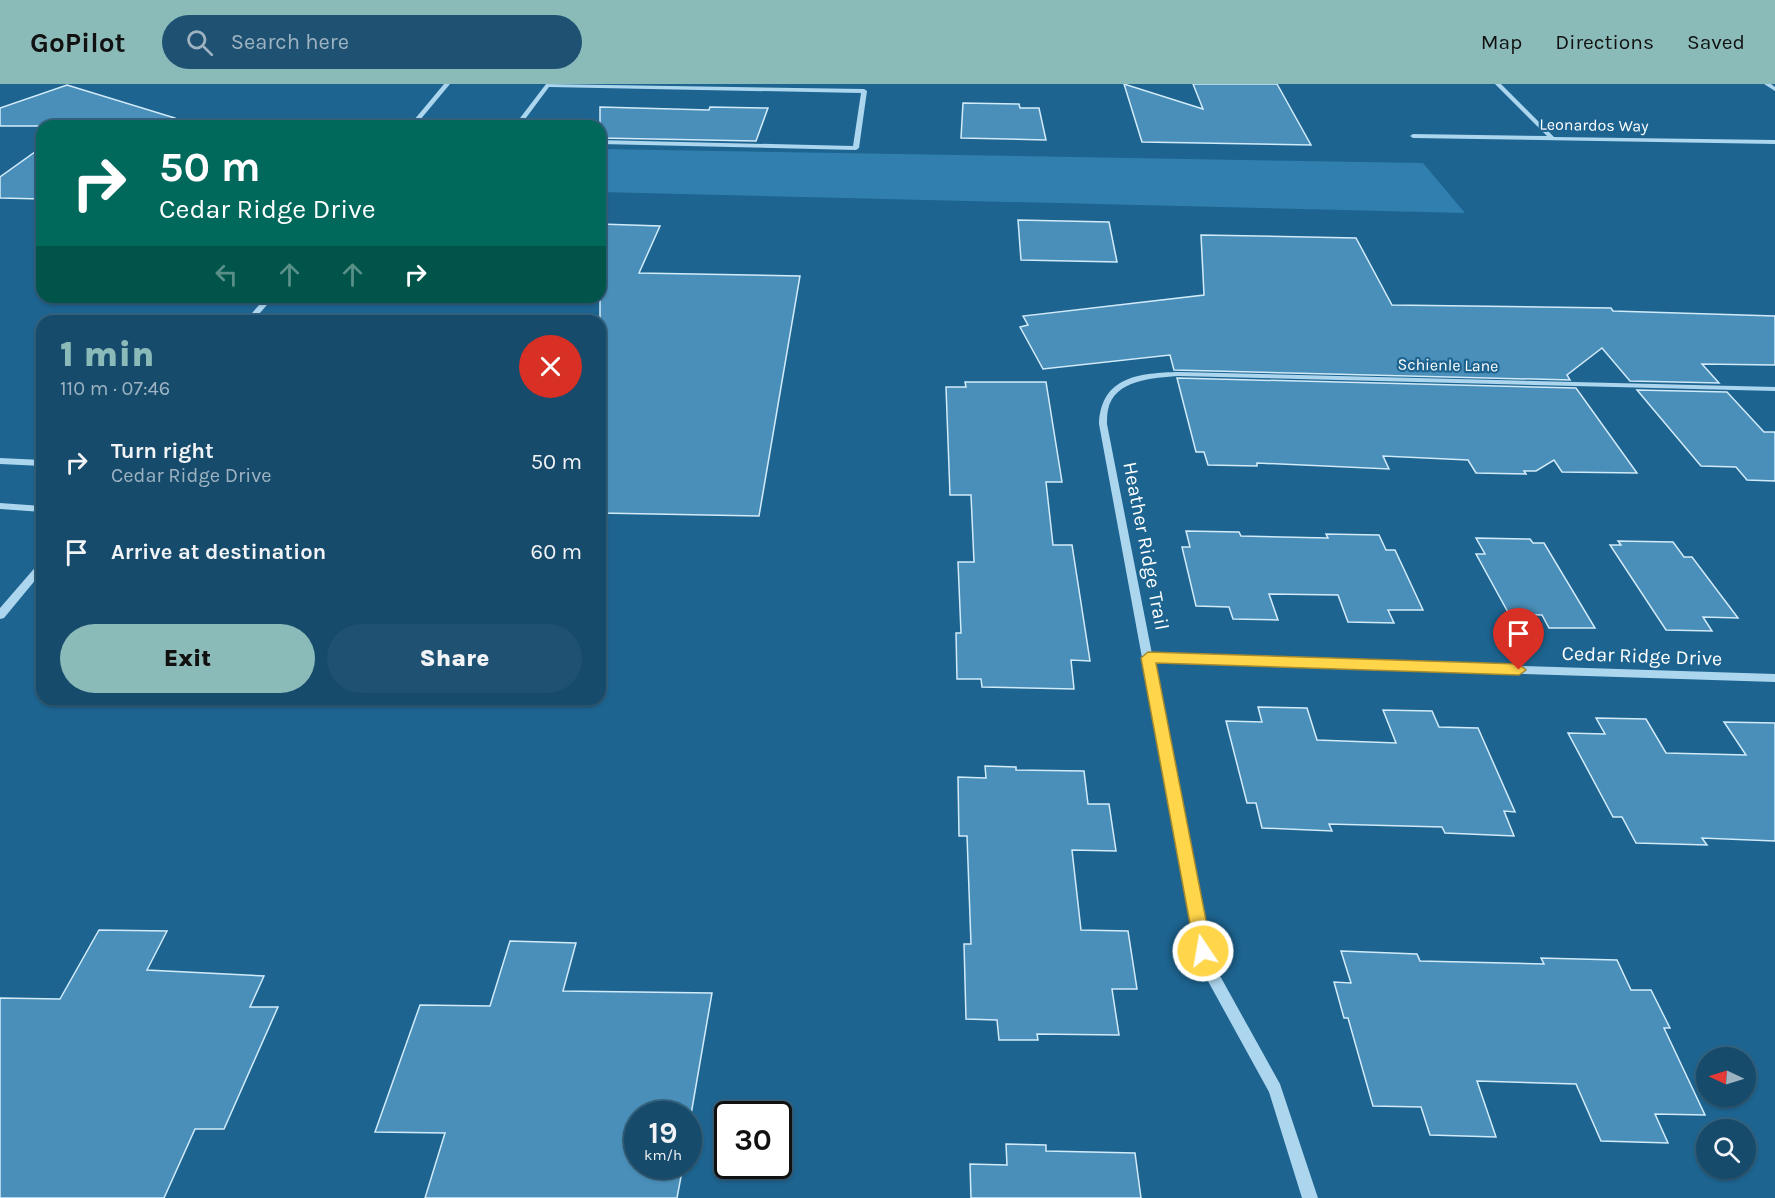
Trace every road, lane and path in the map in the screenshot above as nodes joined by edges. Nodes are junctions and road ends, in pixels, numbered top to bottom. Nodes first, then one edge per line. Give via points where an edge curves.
1 (447, 84) edge
2 (1498, 84) edge
3 (1767, 84) edge
4 (679, 86) edge
5 (1775, 89) edge
6 (417, 120) edge
7 (522, 120) edge
8 (1413, 136) dead end
9 (1551, 137) junction
10 (606, 142) edge
11 (1775, 142) edge
12 (265, 303) edge
13 (254, 315) edge
14 (1121, 386) joint
15 (1775, 389) edge
16 (0, 461) edge
17 (36, 463) edge
18 (0, 506) edge
19 (36, 509) edge
20 (36, 572) edge
21 (0, 615) edge
22 (1148, 658) junction
23 (1775, 678) edge
24 (1310, 1198) edge

1 - 6 street
2 - 9 street
3 - 5 street
4 - 7 street via 548,85
4 - 10 street via 864,91 856,148
8 - 9 street, Leonardos Way
9 - 11 street, Leonardos Way
12 - 13 street
14 - 15 street, Schienle Lane via 1142,378 1179,374
14 - 22 street, Heather Ridge Trail via 1107,399 1102,411 1103,424
16 - 17 street
18 - 19 street
20 - 21 street
22 - 23 street, Cedar Ridge Drive
22 - 24 street, Heather Ridge Trail via 1203,951 1275,1089

